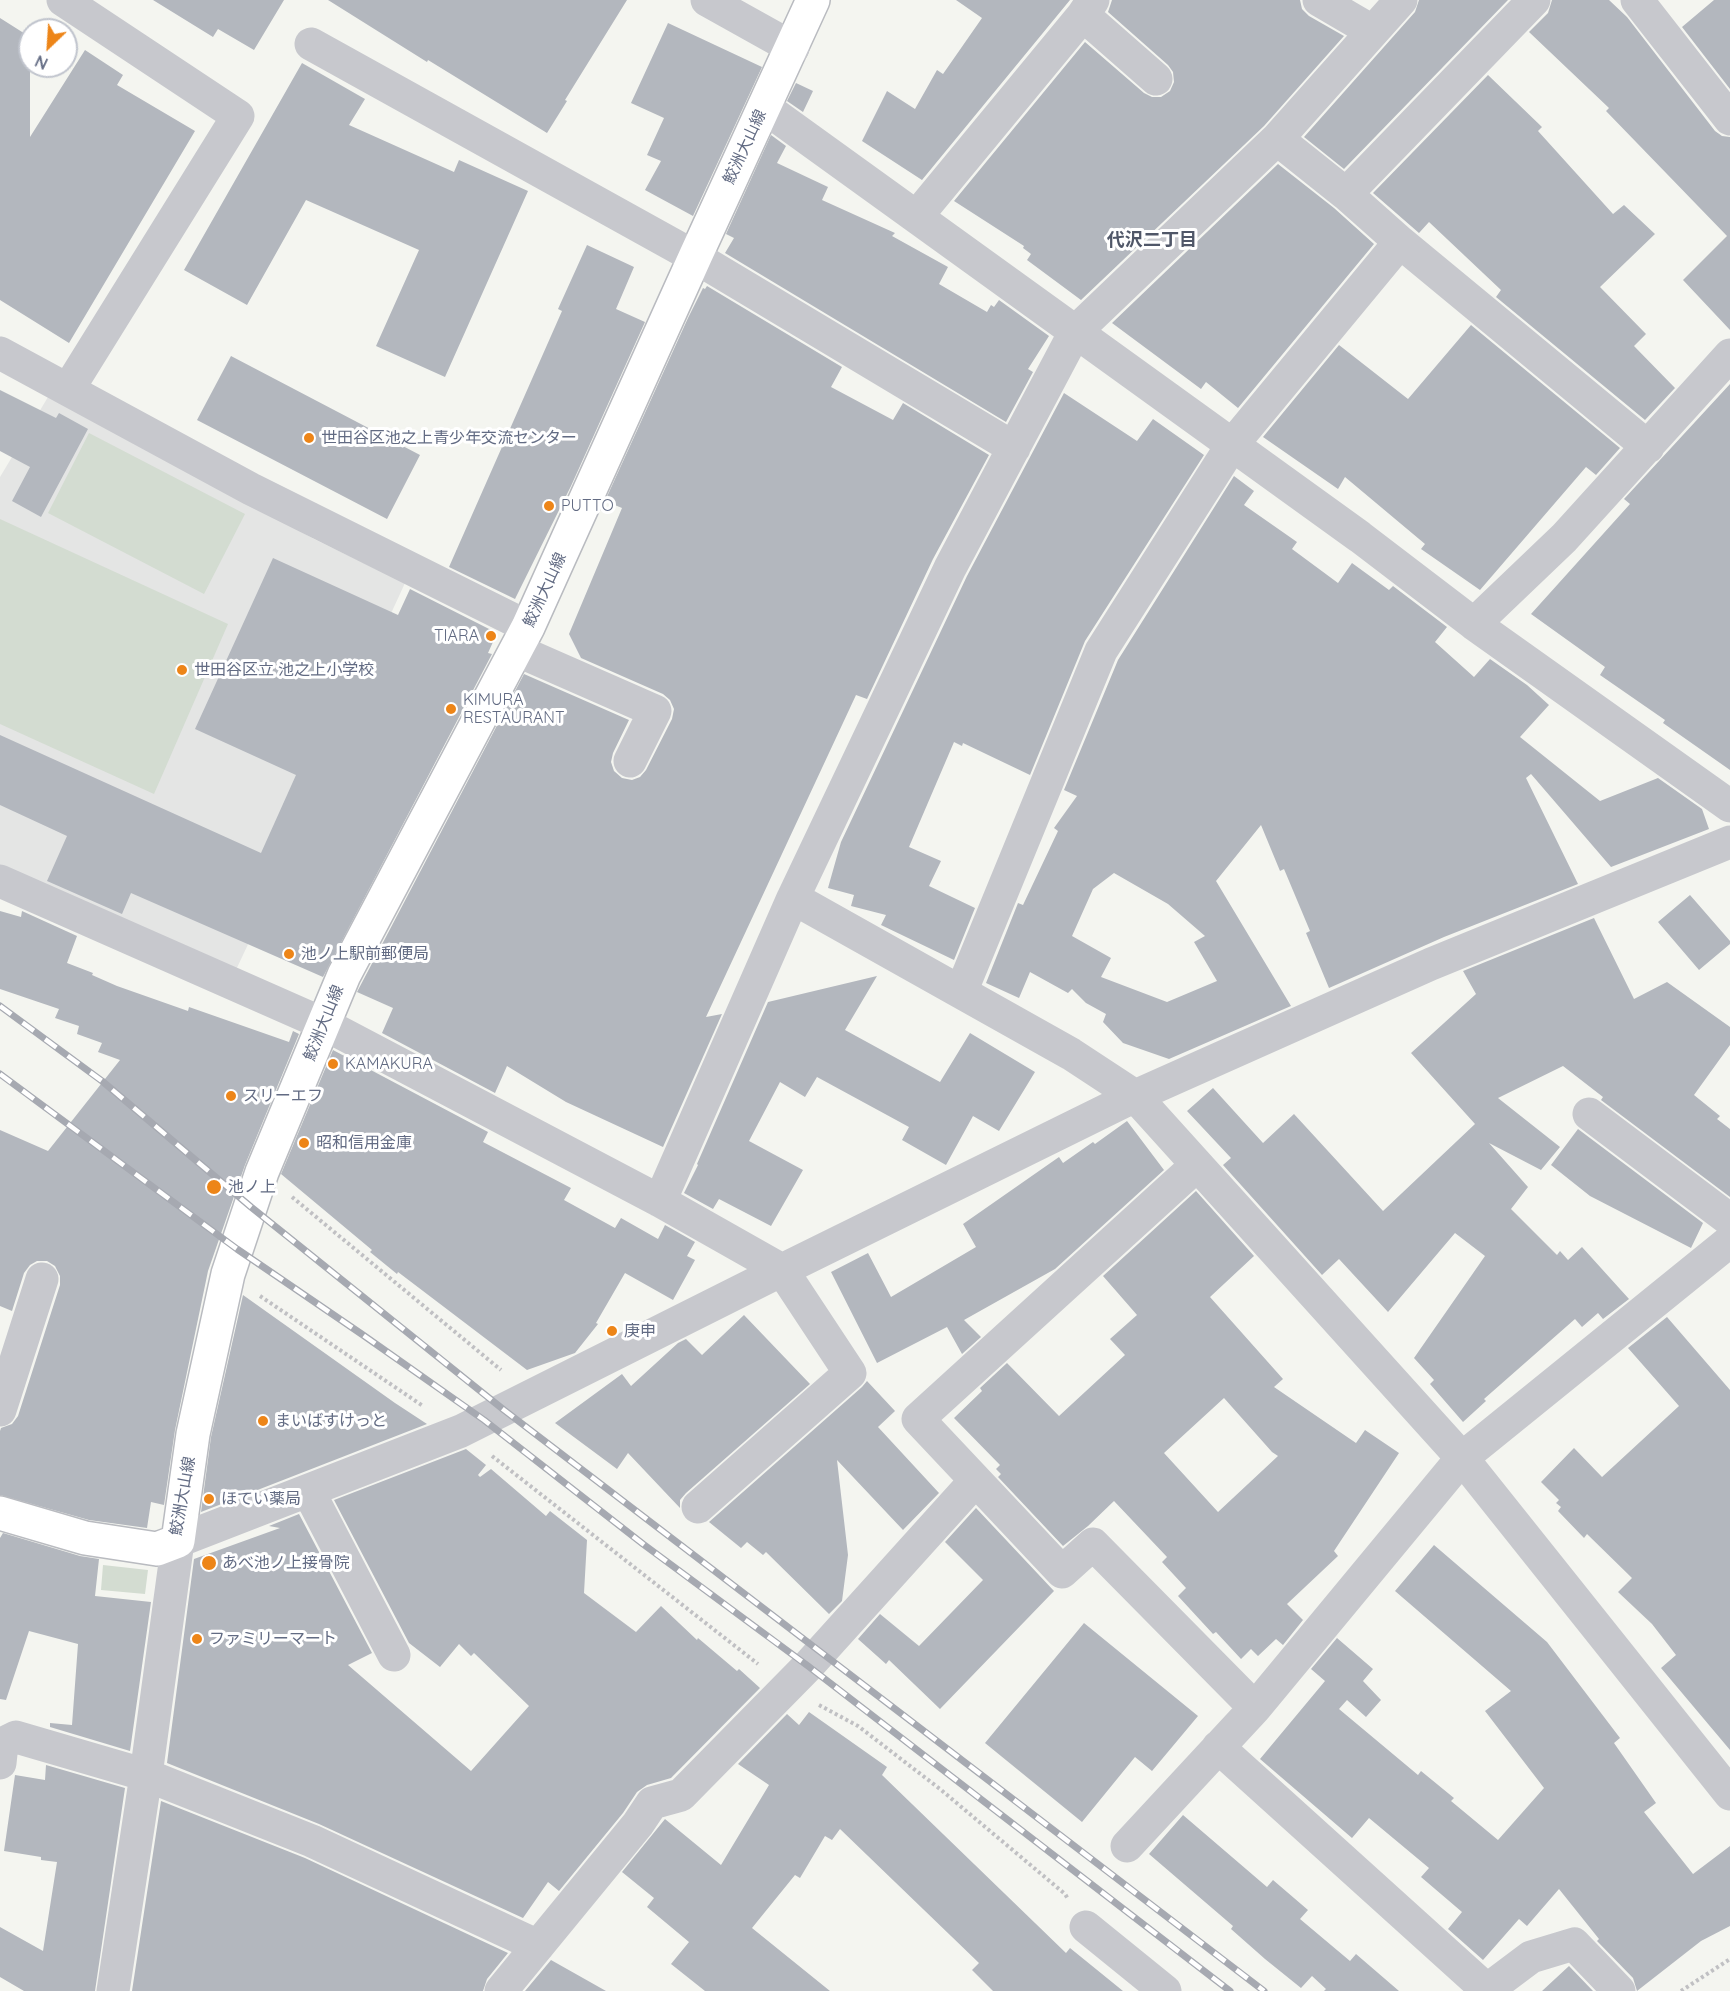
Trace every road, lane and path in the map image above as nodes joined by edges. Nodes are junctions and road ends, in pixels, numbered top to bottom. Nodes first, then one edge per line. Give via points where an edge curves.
1 (63, 0) edge
2 (707, 0) edge
3 (813, 0) edge
4 (1318, 0) edge
5 (1401, 0) edge
6 (1534, 0) edge
7 (1637, 0) edge
8 (1088, 8) edge
9 (1372, 31) junction
10 (311, 44) dead end
11 (793, 48) junction
12 (1156, 79) dead end
13 (764, 107) junction
14 (1730, 119) edge
15 (1277, 139) junction
16 (1346, 194) junction
17 (917, 216) junction
18 (1400, 243) junction
19 (695, 257) junction
20 (1075, 332) junction
21 (0, 352) edge
22 (1730, 356) edge
23 (69, 388) junction
24 (1232, 445) junction
25 (1648, 447) junction
26 (1014, 448) junction
27 (1474, 624) junction
28 (522, 638) junction
29 (630, 761) dead end
30 (1730, 806) edge
31 (1730, 842) edge
32 (0, 881) edge
33 (793, 898) junction
34 (961, 992) junction
35 (324, 1024) junction
36 (1135, 1096) junction
37 (1589, 1114) dead end
38 (1197, 1165) junction
39 (262, 1172) junction
40 (660, 1201) junction
41 (1730, 1220) edge
42 (1730, 1241) edge
43 (782, 1270) junction
44 (228, 1274) junction
45 (42, 1279) dead end
46 (531, 1396) junction
47 (0, 1410) edge
48 (461, 1431) junction
49 (1462, 1458) junction
50 (975, 1481) junction
51 (309, 1492) junction
52 (698, 1507) dead end
53 (0, 1513) edge
54 (178, 1541) junction
55 (394, 1655) dead end
56 (787, 1687) junction
57 (1255, 1708) junction
58 (1218, 1747) junction
59 (0, 1763) edge
60 (146, 1775) junction
61 (1730, 1794) edge
62 (1127, 1846) dead end
63 (1086, 1927) joint
64 (538, 1946) junction
65 (1730, 1959) edge
66 (1487, 1990) edge
67 (113, 1991) edge
68 (501, 1991) edge
69 (1165, 1991) edge
70 (1619, 1991) edge
71 (1681, 1991) edge

1 - 23 street via 238,117
2 - 11 street
3 - 11 main road, 鮫洲大山線
4 - 9 street
5 - 9 street
6 - 16 street
7 - 14 street
8 - 12 street
8 - 17 street
9 - 15 street
10 - 19 street
11 - 13 main road, 鮫洲大山線
13 - 17 street
13 - 19 main road, 鮫洲大山線
15 - 16 street
15 - 20 street
16 - 18 street
17 - 20 street
18 - 24 street
18 - 25 street
19 - 26 street
19 - 28 main road, 鮫洲大山線
20 - 24 street
20 - 26 street
21 - 23 street
22 - 25 street
23 - 28 street
24 - 27 street
24 - 34 street via 1101,651
25 - 27 street via 1564,538
26 - 33 street via 950,568
27 - 30 street
28 - 29 street via 655,711
28 - 35 main road, 鮫洲大山線 via 344,975
31 - 36 street via 1431,964
32 - 35 street
33 - 34 street
33 - 40 street
34 - 36 street via 1071,1054
35 - 39 main road, 鮫洲大山線
35 - 40 street
36 - 38 street
36 - 43 street
37 - 41 street
38 - 49 street
38 - 50 street via 918,1419
39 - 44 main road, 鮫洲大山線
39 - 46 path
40 - 43 street
42 - 49 street
43 - 46 street
43 - 52 street via 850,1373
44 - 48 path
44 - 54 main road, 鮫洲大山線 via 193,1434
45 - 47 street
46 - 48 street
48 - 51 street
48 - 56 path
49 - 57 street
49 - 61 street
50 - 56 street
50 - 57 street via 1062,1572 1093,1544
51 - 54 street
51 - 55 street
53 - 54 main road, 鮫洲大山線 via 116,1543 157,1549
54 - 60 street
56 - 63 path via 858,1726 940,1789 1065,1894
56 - 64 street via 681,1794 652,1803
57 - 58 street
58 - 62 street
58 - 66 street
59 - 60 street via 2,1744 16,1737
60 - 64 street via 312,1841
60 - 67 street
63 - 69 street
64 - 68 street
65 - 71 path
66 - 70 street via 1531,1957 1574,1944

